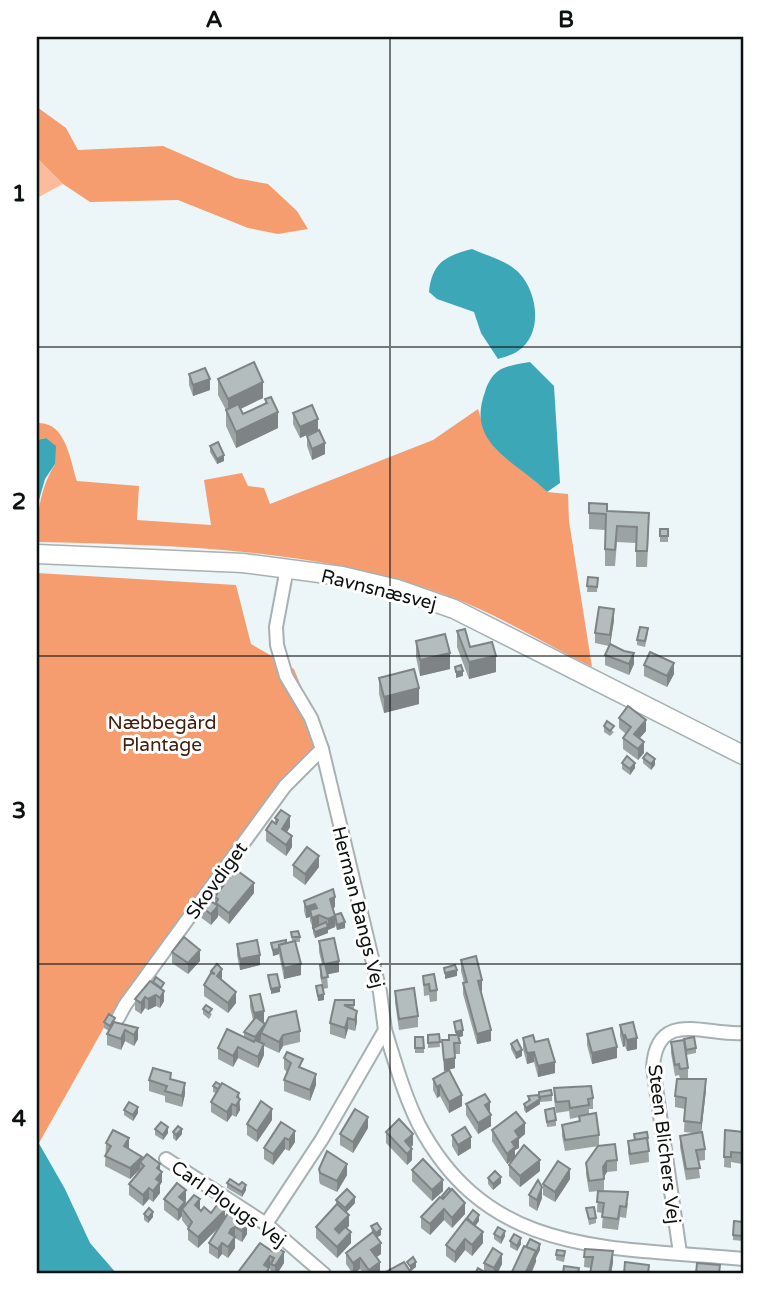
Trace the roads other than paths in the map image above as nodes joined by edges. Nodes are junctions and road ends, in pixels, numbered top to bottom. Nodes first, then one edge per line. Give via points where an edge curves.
1 (37, 554) edge
2 (287, 568) junction
3 (692, 730) junction
4 (322, 749) junction
5 (743, 755) edge
6 (743, 763) edge
7 (118, 1018) edge
8 (385, 1030) junction
9 (743, 1033) edge
10 (166, 1158) dead end
11 (266, 1224) junction
12 (680, 1253) junction
13 (743, 1259) edge
14 (324, 1274) edge

1 - 2 main road, Ravnsnæsvej
2 - 3 main road, Ravnsnæsvej via 364,581 454,609
2 - 4 street, Herman Bangs Vej via 277,645 286,676 311,718
3 - 5 main road, Ravnsnæsvej
3 - 6 main road, Ravnsnæsvej
4 - 7 street, Skovdiget via 285,786
4 - 8 street, Herman Bangs Vej
8 - 11 street
8 - 12 street, Herman Bangs Vej via 419,1125 459,1183 478,1201 538,1233 575,1242
9 - 12 street, Steen Blichers Vej via 685,1028 670,1032 654,1051
10 - 11 street, Carl Plougs Vej
11 - 14 street, Carl Plougs Vej
12 - 13 street, Herman Bangs Vej

